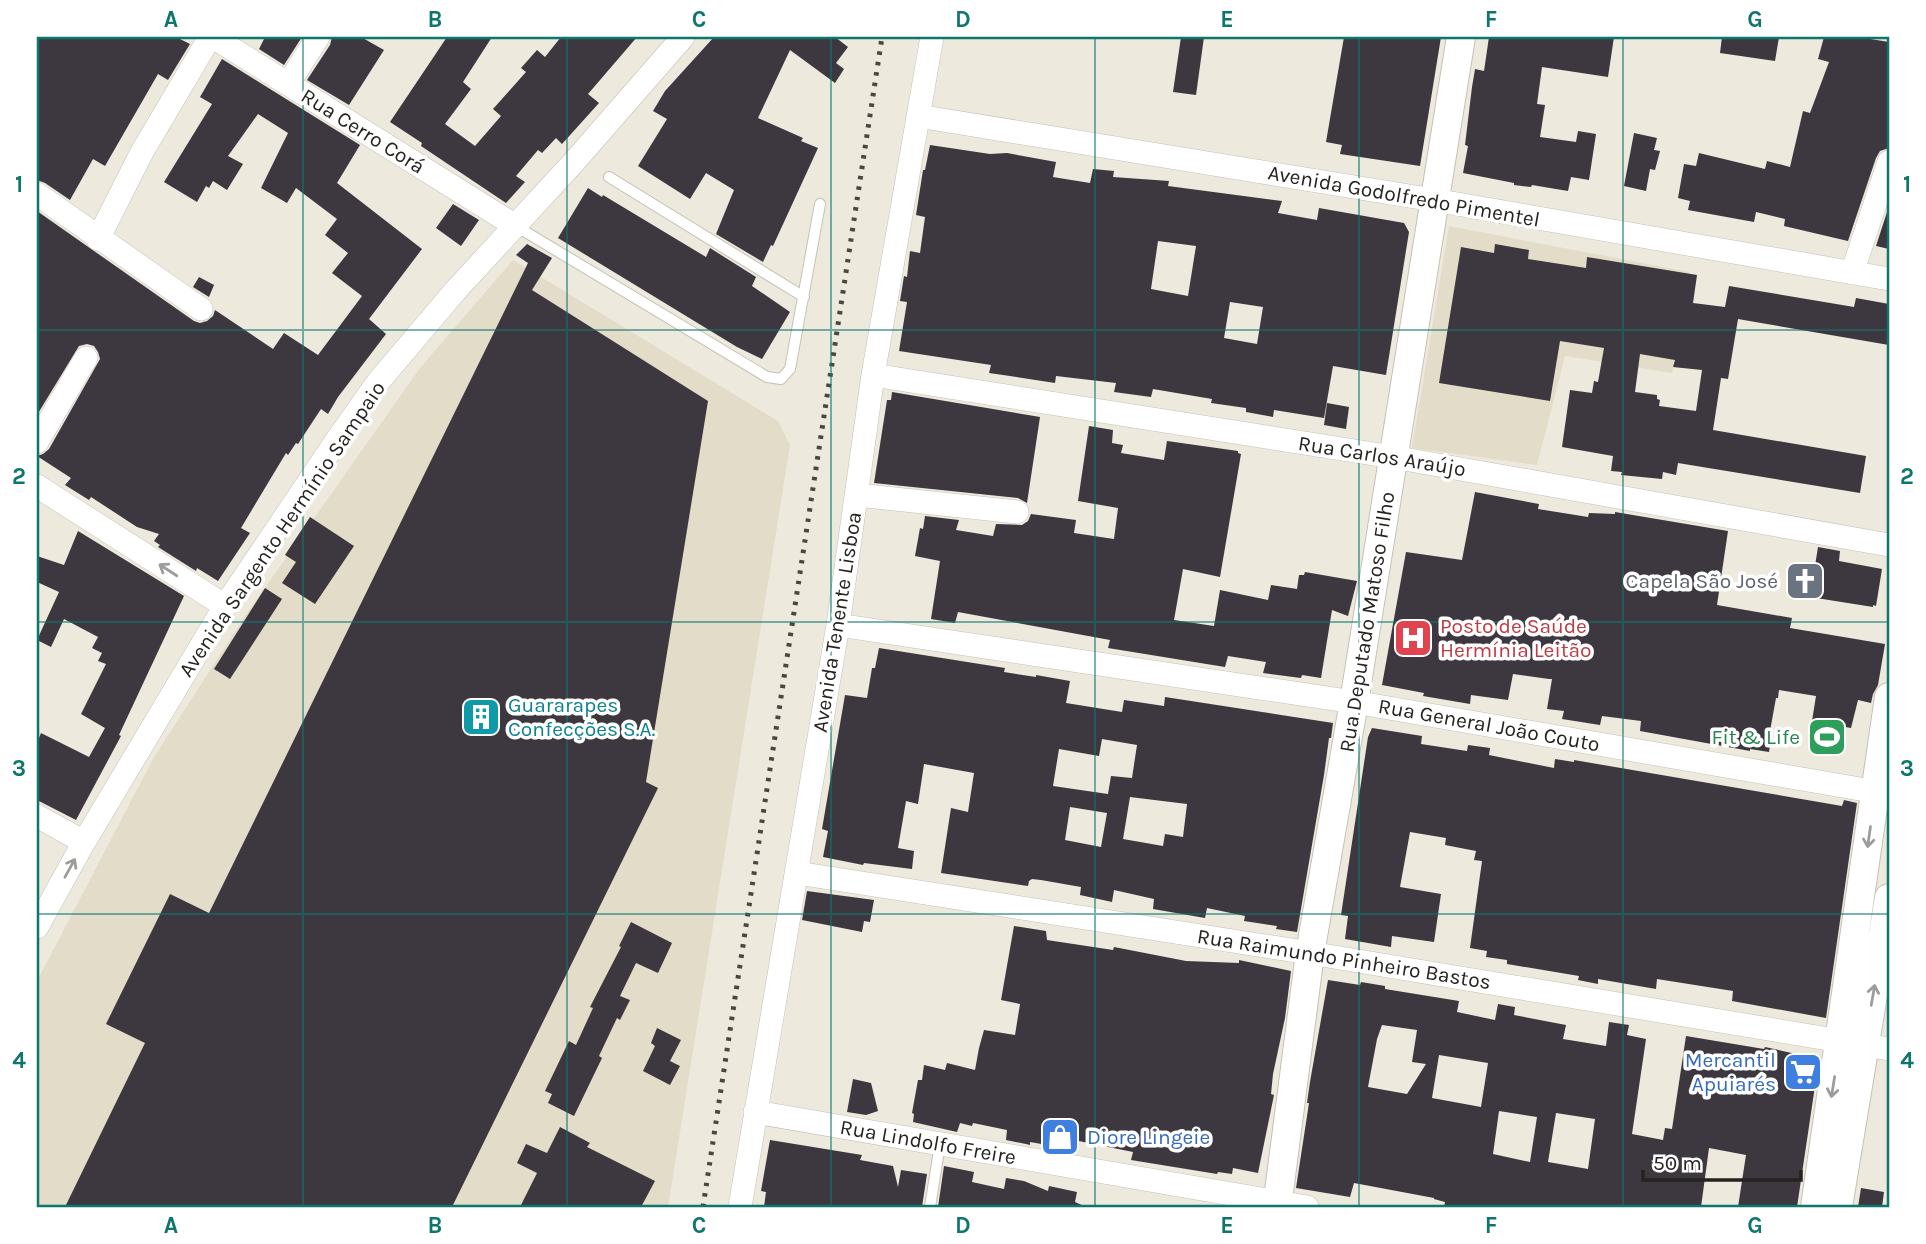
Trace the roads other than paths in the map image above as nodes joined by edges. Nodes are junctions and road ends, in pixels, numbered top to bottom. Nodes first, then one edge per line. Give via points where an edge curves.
1 (212, 37) edge
2 (318, 37) edge
3 (683, 37) edge
4 (932, 37) edge
5 (1461, 37) edge
6 (288, 84) junction
7 (918, 116) junction
8 (1889, 162) edge
9 (609, 177) dead end
10 (37, 194) edge
11 (1434, 200) junction
12 (820, 204) dead end
13 (514, 225) junction
14 (98, 239) junction
15 (1852, 273) junction
16 (1889, 279) edge
17 (804, 297) junction
18 (201, 309) dead end
19 (86, 358) dead end
20 (873, 375) junction
21 (37, 442) edge
22 (1393, 457) junction
23 (37, 486) edge
24 (857, 495) junction
25 (1017, 512) dead end
26 (1889, 545) edge
27 (225, 607) junction
28 (838, 625) junction
29 (1889, 697) edge
30 (1354, 702) junction
31 (1882, 793) edge
32 (37, 816) edge
33 (84, 842) junction
34 (797, 873) junction
35 (1889, 898) edge
36 (37, 927) edge
37 (1310, 953) junction
38 (1865, 1044) edge
39 (755, 1112) junction
40 (940, 1144) junction
41 (1277, 1205) edge
42 (740, 1207) edge
43 (930, 1207) edge
44 (1307, 1207) edge
45 (1815, 1207) edge
46 (1839, 1207) edge

1 - 6 street, Rua Cerro Corá
1 - 14 street via 142,152
2 - 6 street
3 - 13 street, Avenida Sargento Hermínio Sampaio
4 - 7 street, Avenida Tenente Lisboa
5 - 11 street, Rua Deputado Matoso Filho
6 - 13 street, Rua Cerro Corá
7 - 11 street, Avenida Godolfredo Pimentel
7 - 20 street, Avenida Tenente Lisboa
8 - 15 street
9 - 17 lane
10 - 14 street
11 - 15 street, Avenida Godolfredo Pimentel
11 - 22 street, Rua Deputado Matoso Filho
12 - 17 lane
13 - 17 lane via 767,377 781,379 790,369
13 - 27 street, Avenida Sargento Hermínio Sampaio via 378,382
14 - 18 street
15 - 16 street, Avenida Godolfredo Pimentel
19 - 21 street
20 - 22 street, Rua Carlos Araújo
20 - 24 street, Avenida Tenente Lisboa
22 - 26 street, Rua Carlos Araújo
22 - 30 street, Rua Deputado Matoso Filho
27 -> 23 street
24 - 25 street
24 - 28 street, Avenida Tenente Lisboa
27 - 33 street, Avenida Sargento Hermínio Sampaio
28 - 30 street, Rua General João Couto
28 - 34 street, Avenida Tenente Lisboa
29 - 31 street
30 - 31 street, Rua General João Couto
30 - 37 street, Rua Deputado Matoso Filho
31 -> 38 street
32 - 33 street
36 -> 33 street, Avenida Sargento Hermínio Sampaio
34 - 37 street, Rua Raimundo Pinheiro Bastos
34 - 39 street, Avenida Tenente Lisboa
38 -> 35 street
37 - 38 street, Rua Raimundo Pinheiro Bastos
37 - 41 street, Rua Deputado Matoso Filho
38 -> 45 street
38 - 46 street
39 - 40 street, Rua Lindolfo Freire
39 - 42 street, Avenida Tenente Lisboa
40 - 41 street, Rua Lindolfo Freire
40 - 43 lane
41 - 44 street, Rua Lindolfo Freire

